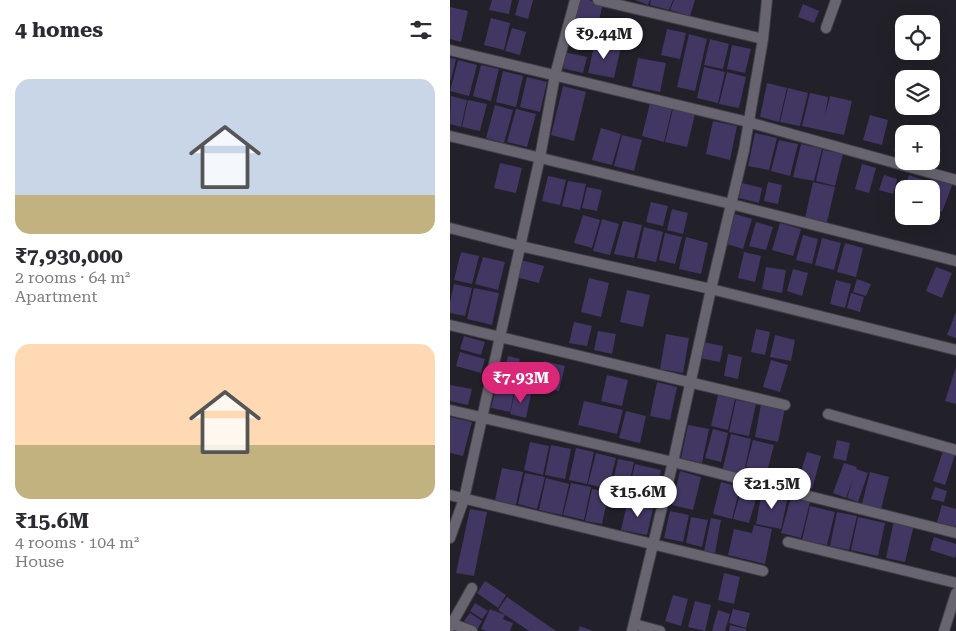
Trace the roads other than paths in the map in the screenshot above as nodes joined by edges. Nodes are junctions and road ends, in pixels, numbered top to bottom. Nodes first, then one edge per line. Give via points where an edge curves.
1 (575, 0) edge
2 (598, 0) edge
3 (767, 0) edge
4 (836, 0) edge
5 (826, 28) dead end
6 (763, 39) junction
7 (450, 50) edge
8 (555, 75) junction
9 (748, 122) junction
10 (450, 136) edge
11 (540, 158) junction
12 (956, 180) edge
13 (731, 204) junction
14 (450, 228) edge
15 (520, 246) junction
16 (956, 261) edge
17 (711, 289) junction
18 (450, 325) edge
19 (501, 336) junction
20 (956, 350) edge
21 (690, 383) junction
22 (785, 405) dead end
23 (450, 410) edge
24 (828, 414) dead end
25 (482, 417) junction
26 (956, 450) edge
27 (673, 462) junction
28 (450, 495) edge
29 (464, 499) junction
30 (956, 533) edge
31 (450, 538) edge
32 (788, 542) dead end
33 (653, 545) junction
34 (763, 571) dead end
35 (956, 584) edge
36 (472, 588) dead end
37 (956, 593) edge
38 (450, 624) edge
39 (633, 628) edge
40 (472, 631) edge
41 (660, 631) edge
42 (944, 631) edge

1 - 8 street
2 - 6 street
3 - 6 street
4 - 5 street
6 - 9 street
7 - 8 street
8 - 9 street
8 - 11 street
9 - 12 street
9 - 13 street
10 - 11 street
11 - 13 street
11 - 15 street
13 - 16 street
13 - 17 street
14 - 15 street
15 - 17 street
15 - 19 street
17 - 20 street
17 - 21 street
18 - 19 street
19 - 21 street
19 - 25 street
21 - 22 street
21 - 27 street
23 - 25 street
24 - 26 street
25 - 27 street
25 - 29 street
27 - 30 street
27 - 33 street
28 - 29 street
29 - 31 street
29 - 33 street
32 - 35 street
33 - 34 street
33 - 39 street
36 - 38 street
37 - 42 street
38 - 40 street
39 - 41 street

